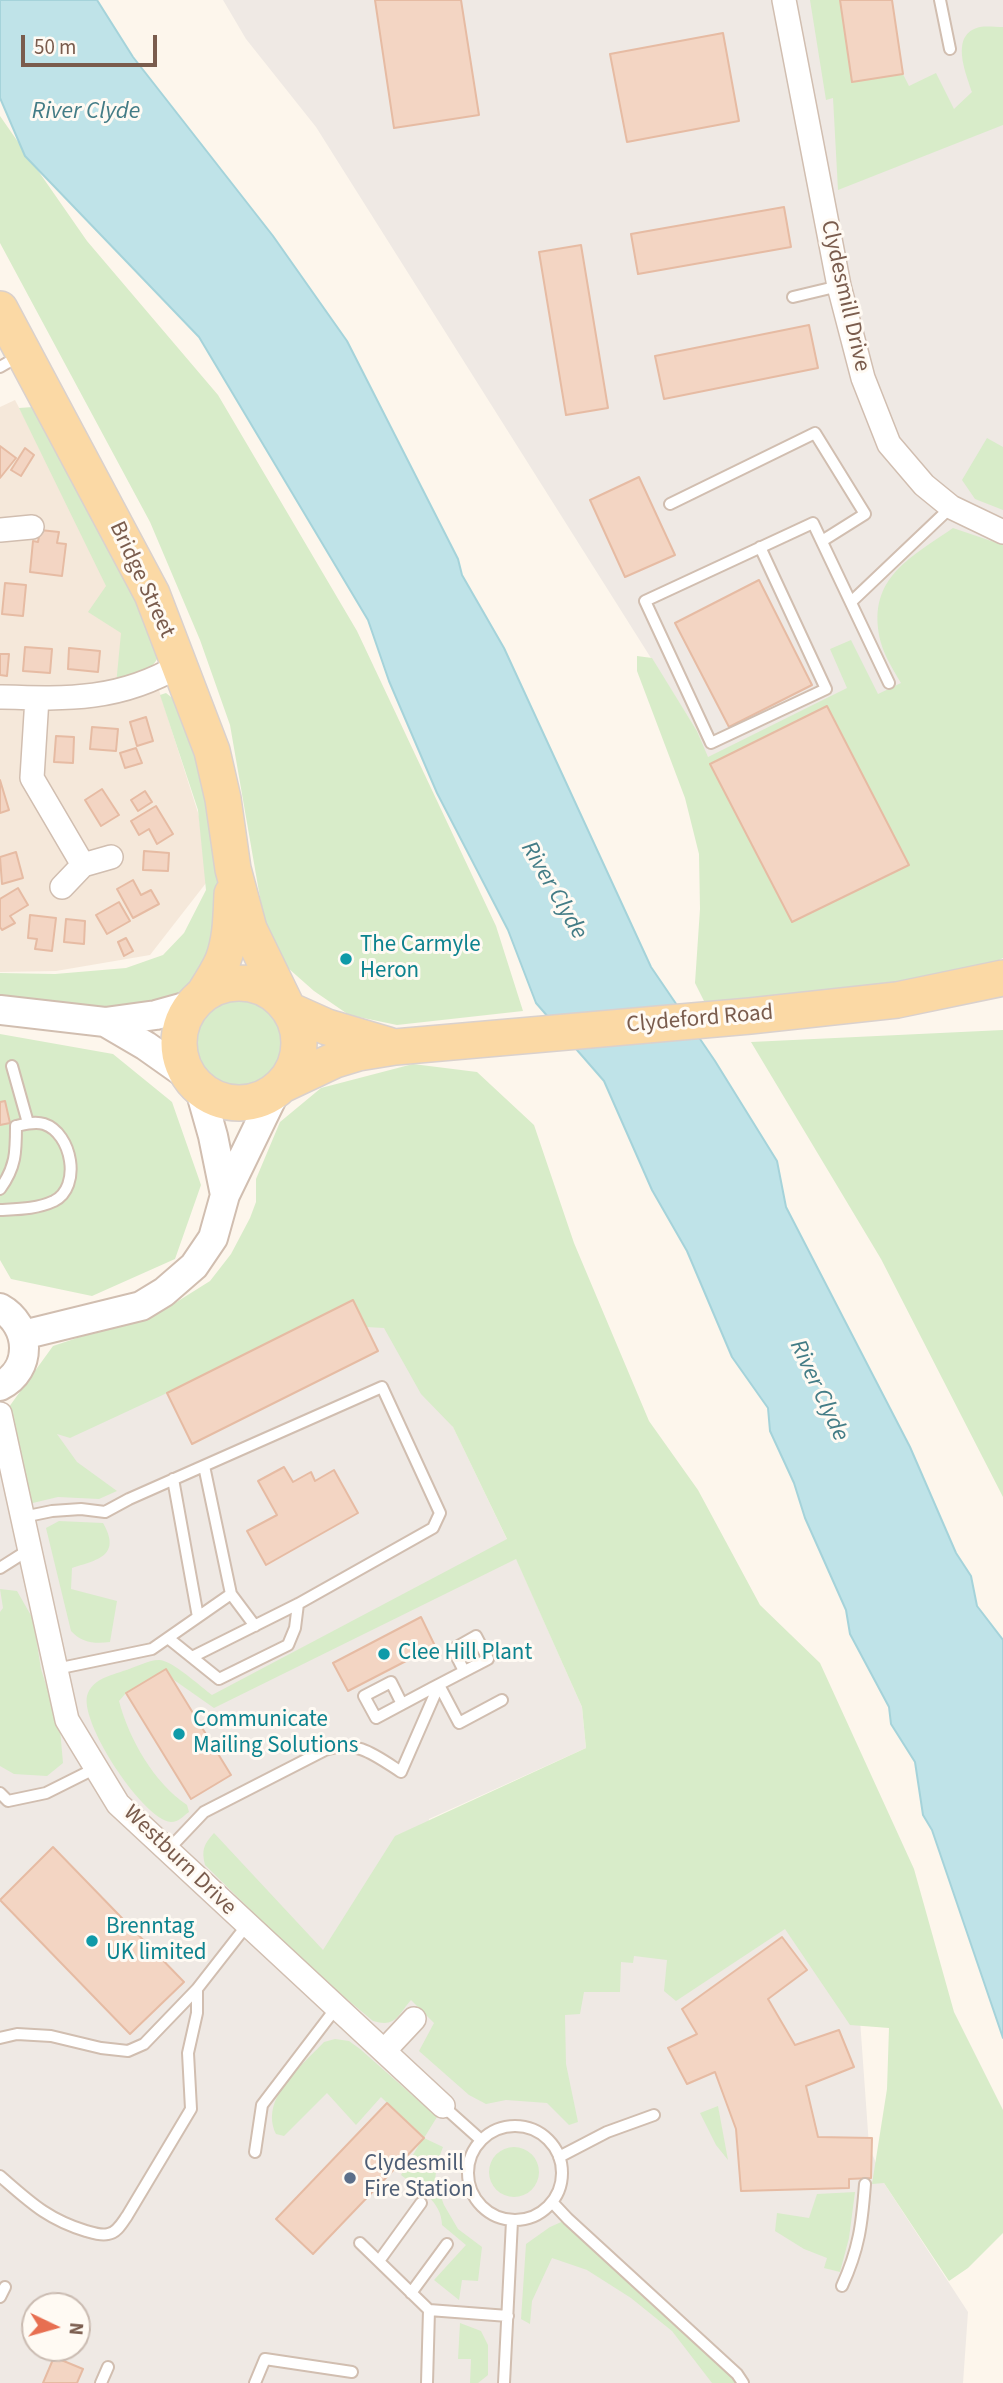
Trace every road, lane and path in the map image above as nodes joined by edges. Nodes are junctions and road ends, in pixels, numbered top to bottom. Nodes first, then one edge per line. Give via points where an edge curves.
1 (784, 0) edge
2 (940, 0) edge
3 (950, 49) dead end
4 (839, 286) junction
5 (793, 297) dead end
6 (0, 309) edge
7 (11, 361) edge
8 (670, 504) dead end
9 (951, 507) junction
10 (32, 527) dead end
11 (0, 530) edge
12 (1003, 532) edge
13 (822, 541) junction
14 (760, 547) junction
15 (850, 602) junction
16 (180, 665) junction
17 (889, 683) dead end
18 (0, 697) edge
19 (37, 698) junction
20 (111, 858) dead end
21 (83, 864) junction
22 (233, 869) junction
23 (62, 887) dead end
24 (1003, 978) edge
25 (197, 1000) junction
26 (287, 1006) junction
27 (0, 1010) edge
28 (104, 1022) junction
29 (395, 1047) junction
30 (12, 1066) dead end
31 (193, 1082) junction
32 (278, 1089) junction
33 (27, 1123) junction
34 (0, 1189) edge
35 (225, 1195) junction
36 (0, 1210) edge
37 (0, 1308) edge
38 (23, 1335) junction
39 (0, 1386) edge
40 (0, 1414) edge
41 (204, 1466) junction
42 (173, 1479) junction
43 (23, 1517) junction
44 (30, 1549) junction
45 (0, 1568) edge
46 (231, 1594) junction
47 (298, 1604) junction
48 (198, 1617) junction
49 (255, 1626) junction
50 (168, 1638) junction
51 (192, 1657) junction
52 (56, 1669) junction
53 (464, 1671) dead end
54 (439, 1685) junction
55 (502, 1700) dead end
56 (402, 1704) dead end
57 (96, 1768) junction
58 (0, 1793) edge
59 (167, 1851) junction
60 (247, 1925) junction
61 (197, 1989) junction
62 (336, 2008) junction
63 (414, 2019) dead end
64 (0, 2038) edge
65 (384, 2052) junction
66 (443, 2106) joint
67 (654, 2115) dead end
68 (481, 2140) junction
69 (255, 2152) dead end
70 (559, 2157) junction
71 (0, 2176) edge
72 (865, 2184) dead end
73 (552, 2202) junction
74 (421, 2203) dead end
75 (512, 2221) junction
76 (360, 2243) dead end
77 (447, 2244) dead end
78 (379, 2261) junction
79 (842, 2286) dead end
80 (411, 2293) junction
81 (429, 2310) junction
82 (508, 2316) junction
83 (108, 2367) dead end
84 (352, 2372) dead end
85 (101, 2383) edge
86 (255, 2383) edge
87 (427, 2383) edge
88 (504, 2383) edge
89 (743, 2383) edge

1 - 4 street, Clydesmill Drive
2 - 3 lane
4 - 5 lane
4 - 9 street, Clydesmill Drive via 863,378 889,444 924,485
6 - 7 main road, Bridge Street
7 - 16 main road, Bridge Street via 152,594
8 - 13 lane via 815,433 865,514
9 - 12 street, Clydesmill Drive
9 - 15 lane
10 - 11 street
13 - 14 lane via 813,523
13 - 15 lane
14 - 14 lane via 645,601 711,743 826,689
15 - 17 lane
16 - 19 street via 137,687 89,698
16 - 22 main road, Bridge Street via 212,751
18 - 19 street
19 - 21 street via 32,778
20 - 21 street
21 - 23 street
22 - 25 main road, Bridge Street via 226,948
22 - 26 main road, Bridge Street via 249,929
24 - 29 main road, Clydeford Road via 897,1000
25 - 26 main road via 212,988 251,983 269,990
25 - 28 street via 156,1015
25 - 31 main road via 184,1016 178,1036 179,1056
26 - 29 main road, Clydeford Road via 327,1027
26 - 32 main road via 300,1039 298,1059
27 - 28 street
28 - 31 street via 146,1046
29 - 32 main road, Clydeford Road via 335,1060
30 - 33 lane
31 - 32 main road via 217,1100 237,1104 257,1101
31 - 35 street via 213,1136
32 - 35 street
33 - 34 lane via 16,1126 11,1174
33 - 36 lane via 42,1123 58,1132 69,1149 71,1180 58,1200 34,1208
35 - 38 street via 213,1238 194,1266 164,1292 141,1306
37 - 38 street
38 - 39 street via 22,1362 16,1374
40 - 43 street, Westburn Drive
41 - 42 lane
41 - 46 lane
41 - 47 lane via 382,1387 440,1513 433,1528
42 - 43 lane via 105,1512 80,1509
42 - 48 lane
43 - 44 street, Westburn Drive
44 - 45 lane
44 - 52 street, Westburn Drive
46 - 48 lane
46 - 49 lane
47 - 49 lane
47 - 51 lane via 288,1645 219,1679
48 - 50 lane
49 - 51 lane
50 - 51 lane
50 - 52 lane via 152,1649
52 - 57 street, Westburn Drive via 67,1720
53 - 54 lane
54 - 55 lane via 459,1723
54 - 56 lane
54 - 59 lane via 401,1772 358,1747 336,1746 204,1812
57 - 58 lane via 46,1793 8,1801
57 - 59 street, Westburn Drive via 118,1804
59 - 60 street, Westburn Drive
60 - 61 lane
60 - 62 street, Westburn Drive
61 - 64 lane via 144,2044 128,2051 51,2036
61 - 71 lane via 188,2053 191,2109 117,2230 98,2234 46,2215
62 - 65 street, Westburn Drive
62 - 69 lane via 262,2105
63 - 65 street
65 - 66 street, Westburn Drive
66 - 68 lane, Westburn Drive
67 - 70 lane
68 - 70 lane via 509,2126 524,2127 551,2143
68 - 75 lane via 472,2153 468,2183 484,2209
70 - 73 lane via 561,2180
72 - 79 lane via 855,2257
73 - 75 lane via 541,2213
73 - 89 lane
74 - 78 lane
75 - 82 lane
76 - 78 lane
77 - 80 lane
78 - 80 lane
80 - 81 lane
81 - 82 lane
81 - 87 lane
82 - 88 lane
83 - 85 lane
84 - 86 lane via 265,2359

